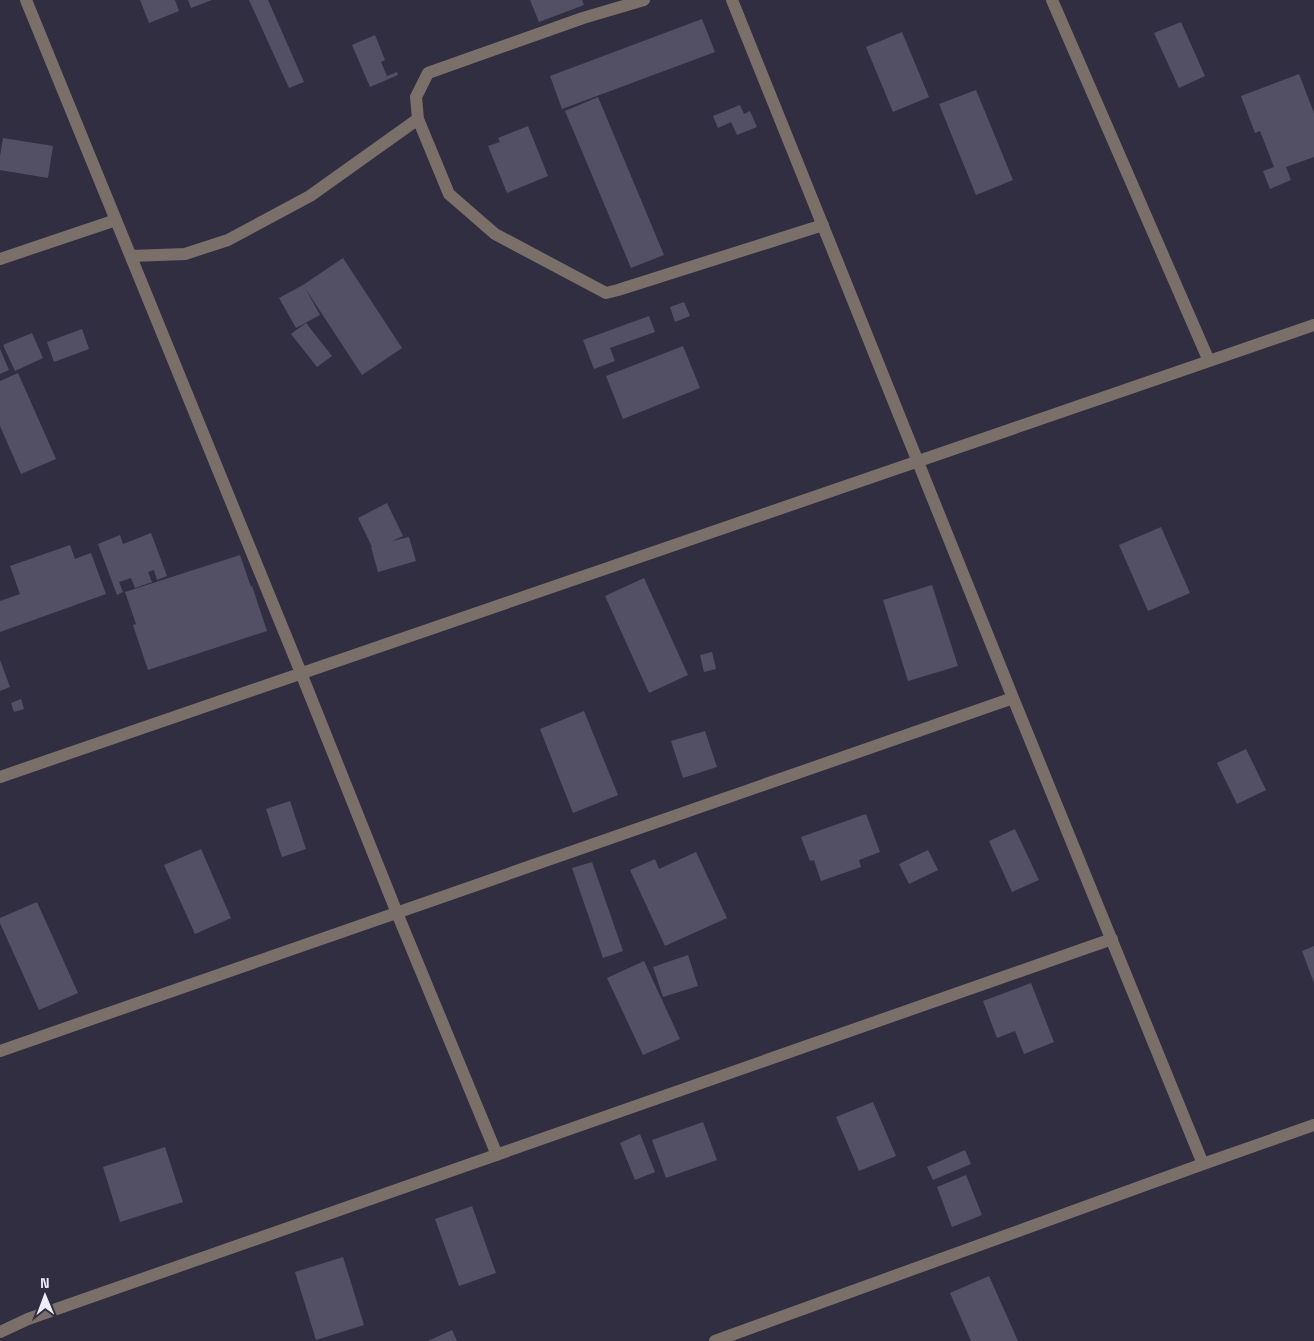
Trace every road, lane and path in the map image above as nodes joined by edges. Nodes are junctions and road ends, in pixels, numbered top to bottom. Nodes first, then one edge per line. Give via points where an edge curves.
1 (26, 0) edge
2 (644, 0) edge
3 (732, 0) edge
4 (1052, 0) edge
5 (418, 118) junction
6 (116, 220) junction
7 (823, 225) junction
8 (131, 256) junction
9 (0, 259) edge
10 (1314, 326) edge
11 (1209, 362) junction
12 (919, 461) junction
13 (301, 673) junction
14 (1014, 698) junction
15 (0, 777) edge
16 (397, 914) junction
17 (1112, 939) junction
18 (0, 1051) edge
19 (1314, 1126) edge
20 (497, 1155) junction
21 (1204, 1164) junction
22 (0, 1332) edge
23 (716, 1341) edge

1 - 6 street
2 - 5 street via 428,73 416,97
3 - 7 street
4 - 11 street
5 - 7 street via 449,194 495,234 606,293
5 - 8 street via 310,196 228,240 185,254
6 - 8 street
6 - 9 street
7 - 12 street
8 - 13 street
10 - 11 street
11 - 12 street
12 - 13 street
12 - 14 street
13 - 15 street
13 - 16 street
14 - 16 street
14 - 17 street
16 - 18 street
16 - 20 street
17 - 20 street
17 - 21 street
19 - 21 street
20 - 22 street via 28,1319
21 - 23 street

